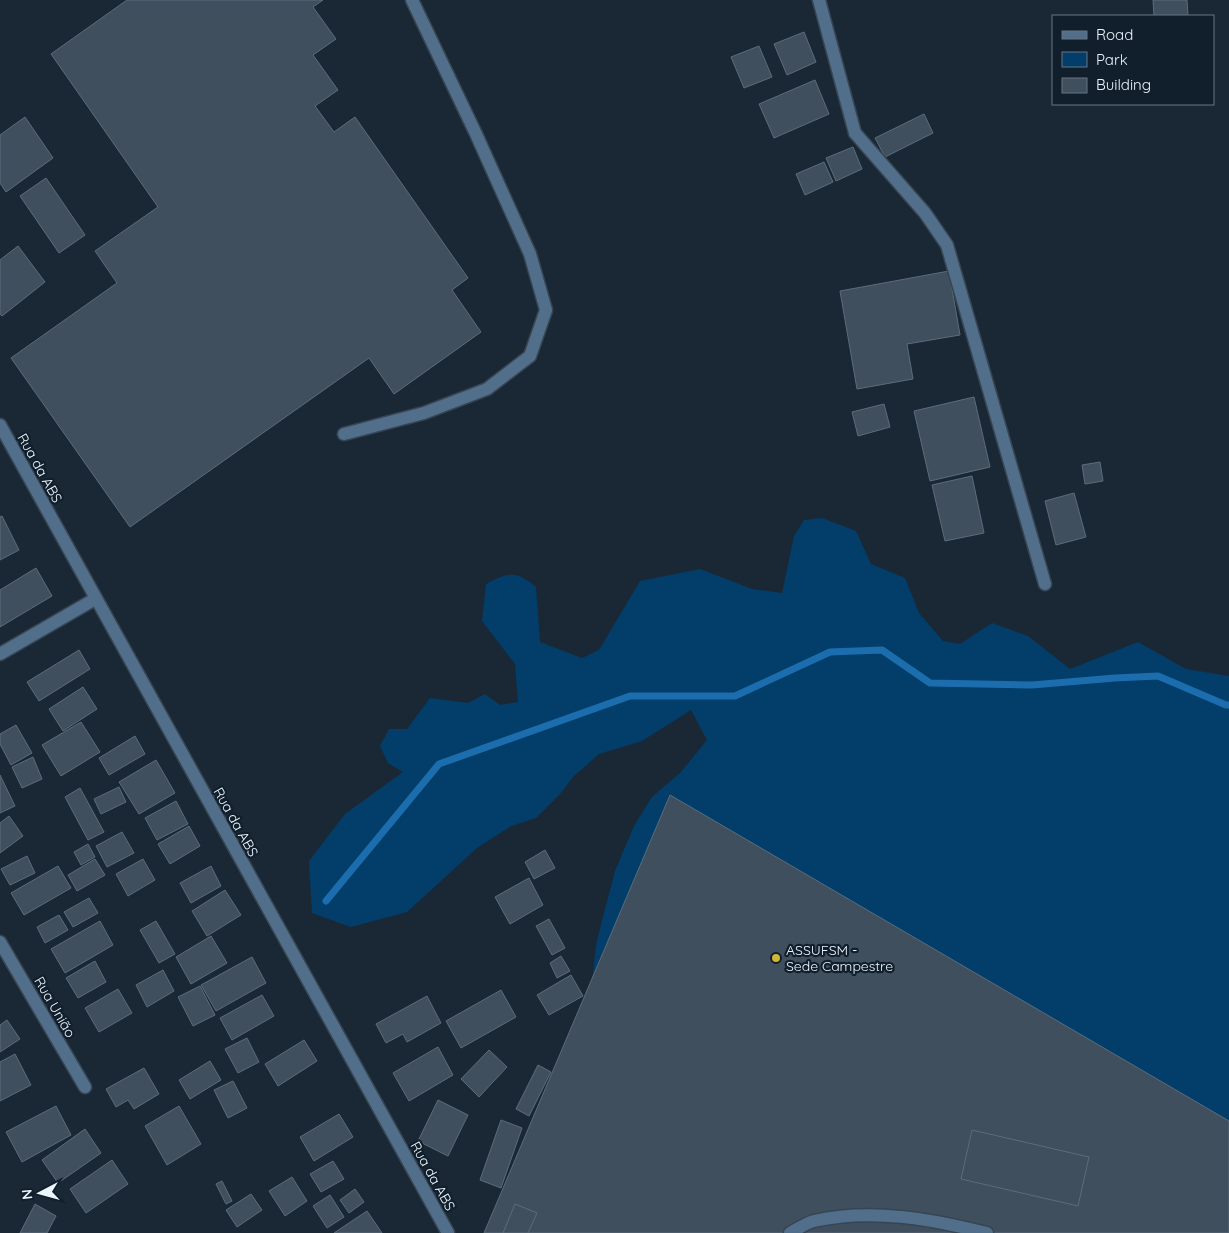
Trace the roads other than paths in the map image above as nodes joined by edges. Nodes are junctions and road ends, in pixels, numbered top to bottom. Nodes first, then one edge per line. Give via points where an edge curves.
1 (412, 0) edge
2 (819, 0) edge
3 (0, 425) edge
4 (344, 434) dead end
5 (1045, 584) dead end
6 (95, 599) junction
7 (0, 654) edge
8 (0, 942) edge
9 (84, 1086) dead end
10 (448, 1233) edge
11 (790, 1233) edge
12 (987, 1233) edge

1 - 4 street via 530,254 546,310 530,356 487,389 424,413
2 - 5 street via 855,132 925,213 947,245
3 - 6 street, Rua da ABS
6 - 7 street
6 - 10 street, Rua da ABS
8 - 9 street, Rua União
11 - 12 street via 813,1221 868,1214 947,1223

